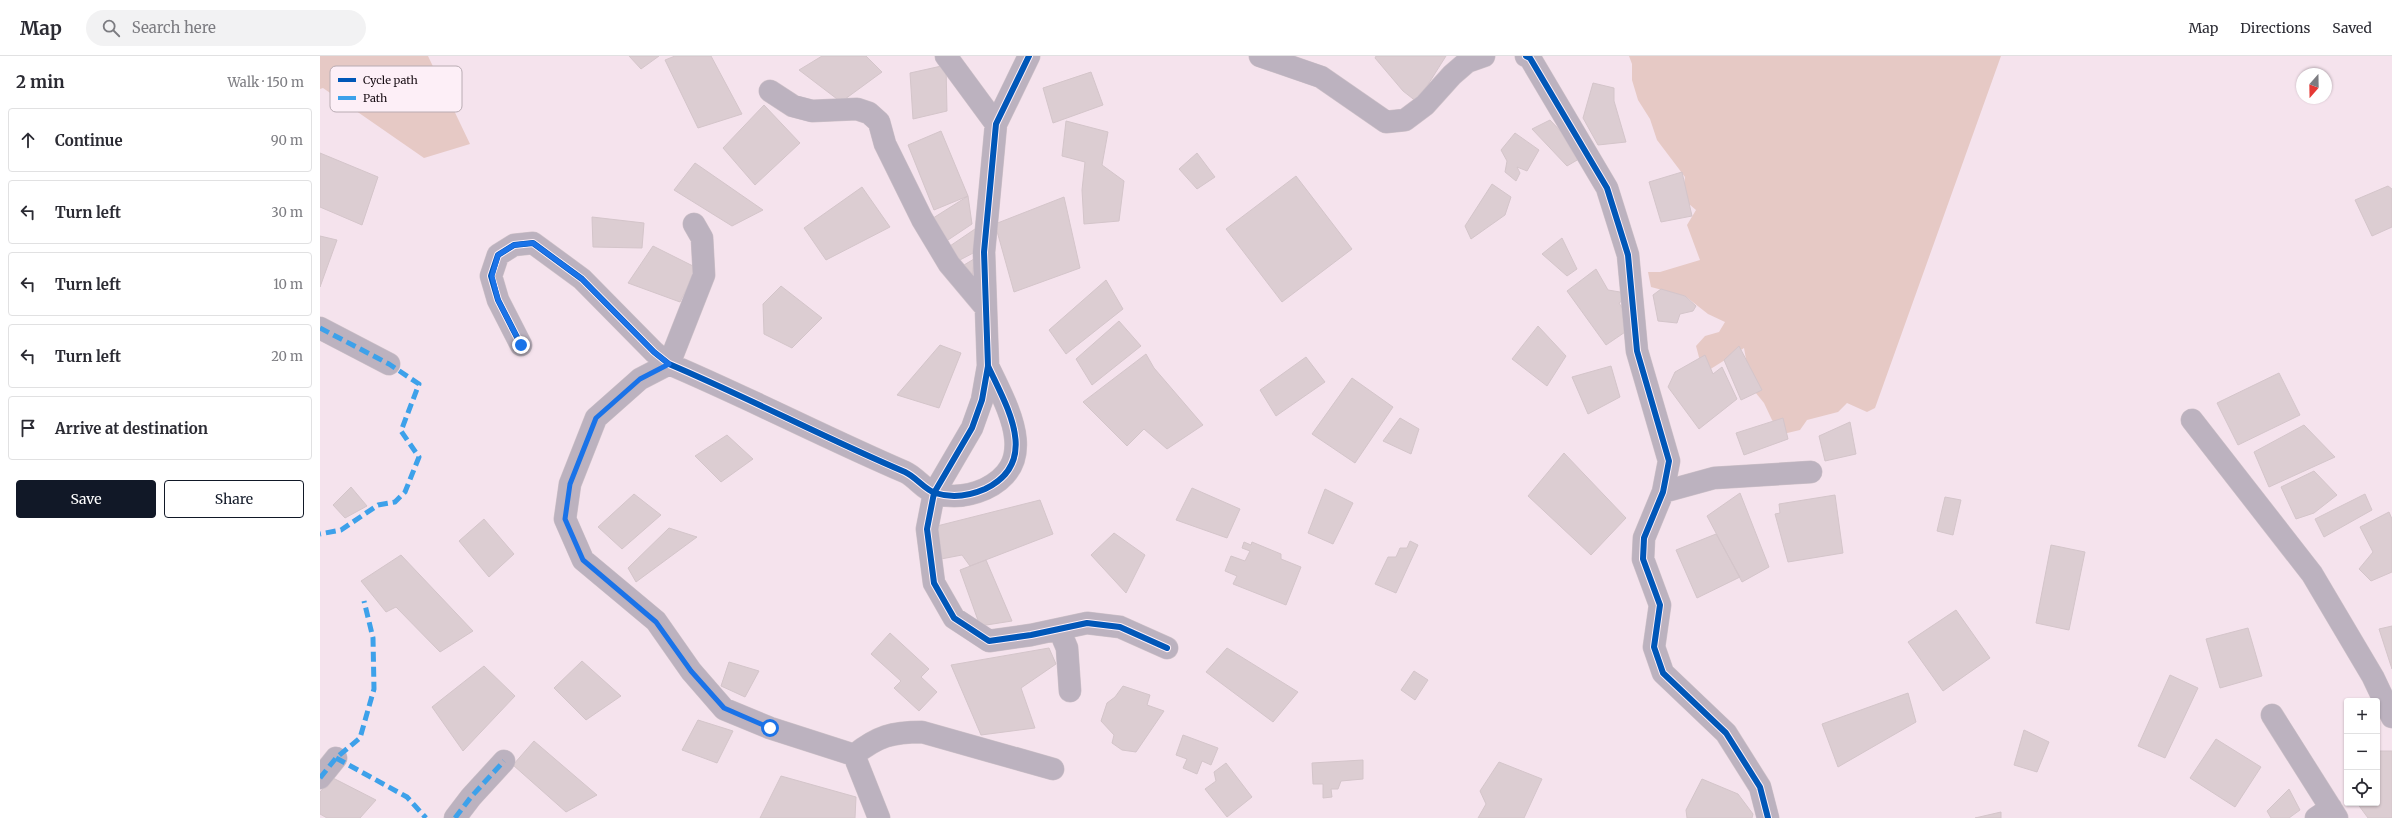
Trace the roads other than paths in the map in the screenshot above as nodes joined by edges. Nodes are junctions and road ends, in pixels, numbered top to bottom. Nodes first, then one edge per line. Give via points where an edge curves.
1 (946, 56) edge
2 (1029, 56) edge
3 (1260, 56) edge
4 (1526, 56) edge
5 (1474, 58) edge
6 (770, 91) dead end
7 (996, 124) junction
8 (694, 224) dead end
9 (986, 308) junction
10 (320, 328) edge
11 (521, 345) dead end
12 (389, 364) dead end
13 (669, 364) junction
14 (988, 366) junction
15 (2192, 420) dead end
16 (1811, 472) dead end
17 (1663, 492) junction
18 (934, 493) junction
19 (1059, 629) junction
20 (1167, 648) dead end
21 (1070, 691) dead end
22 (2272, 715) dead end
23 (2392, 716) edge
24 (854, 755) junction
25 (336, 758) dead end
26 (504, 761) dead end
27 (1053, 769) dead end
28 (320, 778) edge
29 (2328, 815) edge
30 (455, 818) edge
31 (879, 818) edge
32 (1768, 818) edge

1 - 7 street
2 - 7 street
3 - 5 street via 1321,77 1386,122 1405,120 1425,106 1452,74
4 - 17 street via 1530,58 1557,100 1606,188 1628,255 1637,351 1669,460
6 - 9 street via 793,106 812,111 858,109 869,113 879,122 885,144 922,219 950,264
7 - 9 street via 984,252
8 - 13 street via 702,238 704,275
9 - 14 street
10 - 12 street
11 - 13 street via 498,300 492,276 498,255 514,245 533,243 582,279
13 - 18 street via 908,474
13 - 24 street via 640,379 596,418 570,484 565,519 583,560 656,622 691,671 724,708 770,728
14 - 18 street via 982,400 972,428
14 - 18 street via 1010,413 1017,445 1011,466 998,482 977,492 958,497
15 - 23 street via 2312,574 2374,677
16 - 17 street via 1714,478
17 - 32 street via 1644,538 1643,559 1660,605 1654,648 1663,672 1726,733 1760,787
18 - 19 street via 927,530 934,583 954,618 989,641
19 - 20 street via 1087,623 1120,627
19 - 21 street via 1066,648
22 - 29 street
24 - 27 street via 874,740 906,732 922,732
24 - 31 street
25 - 28 street
26 - 30 street via 470,797

